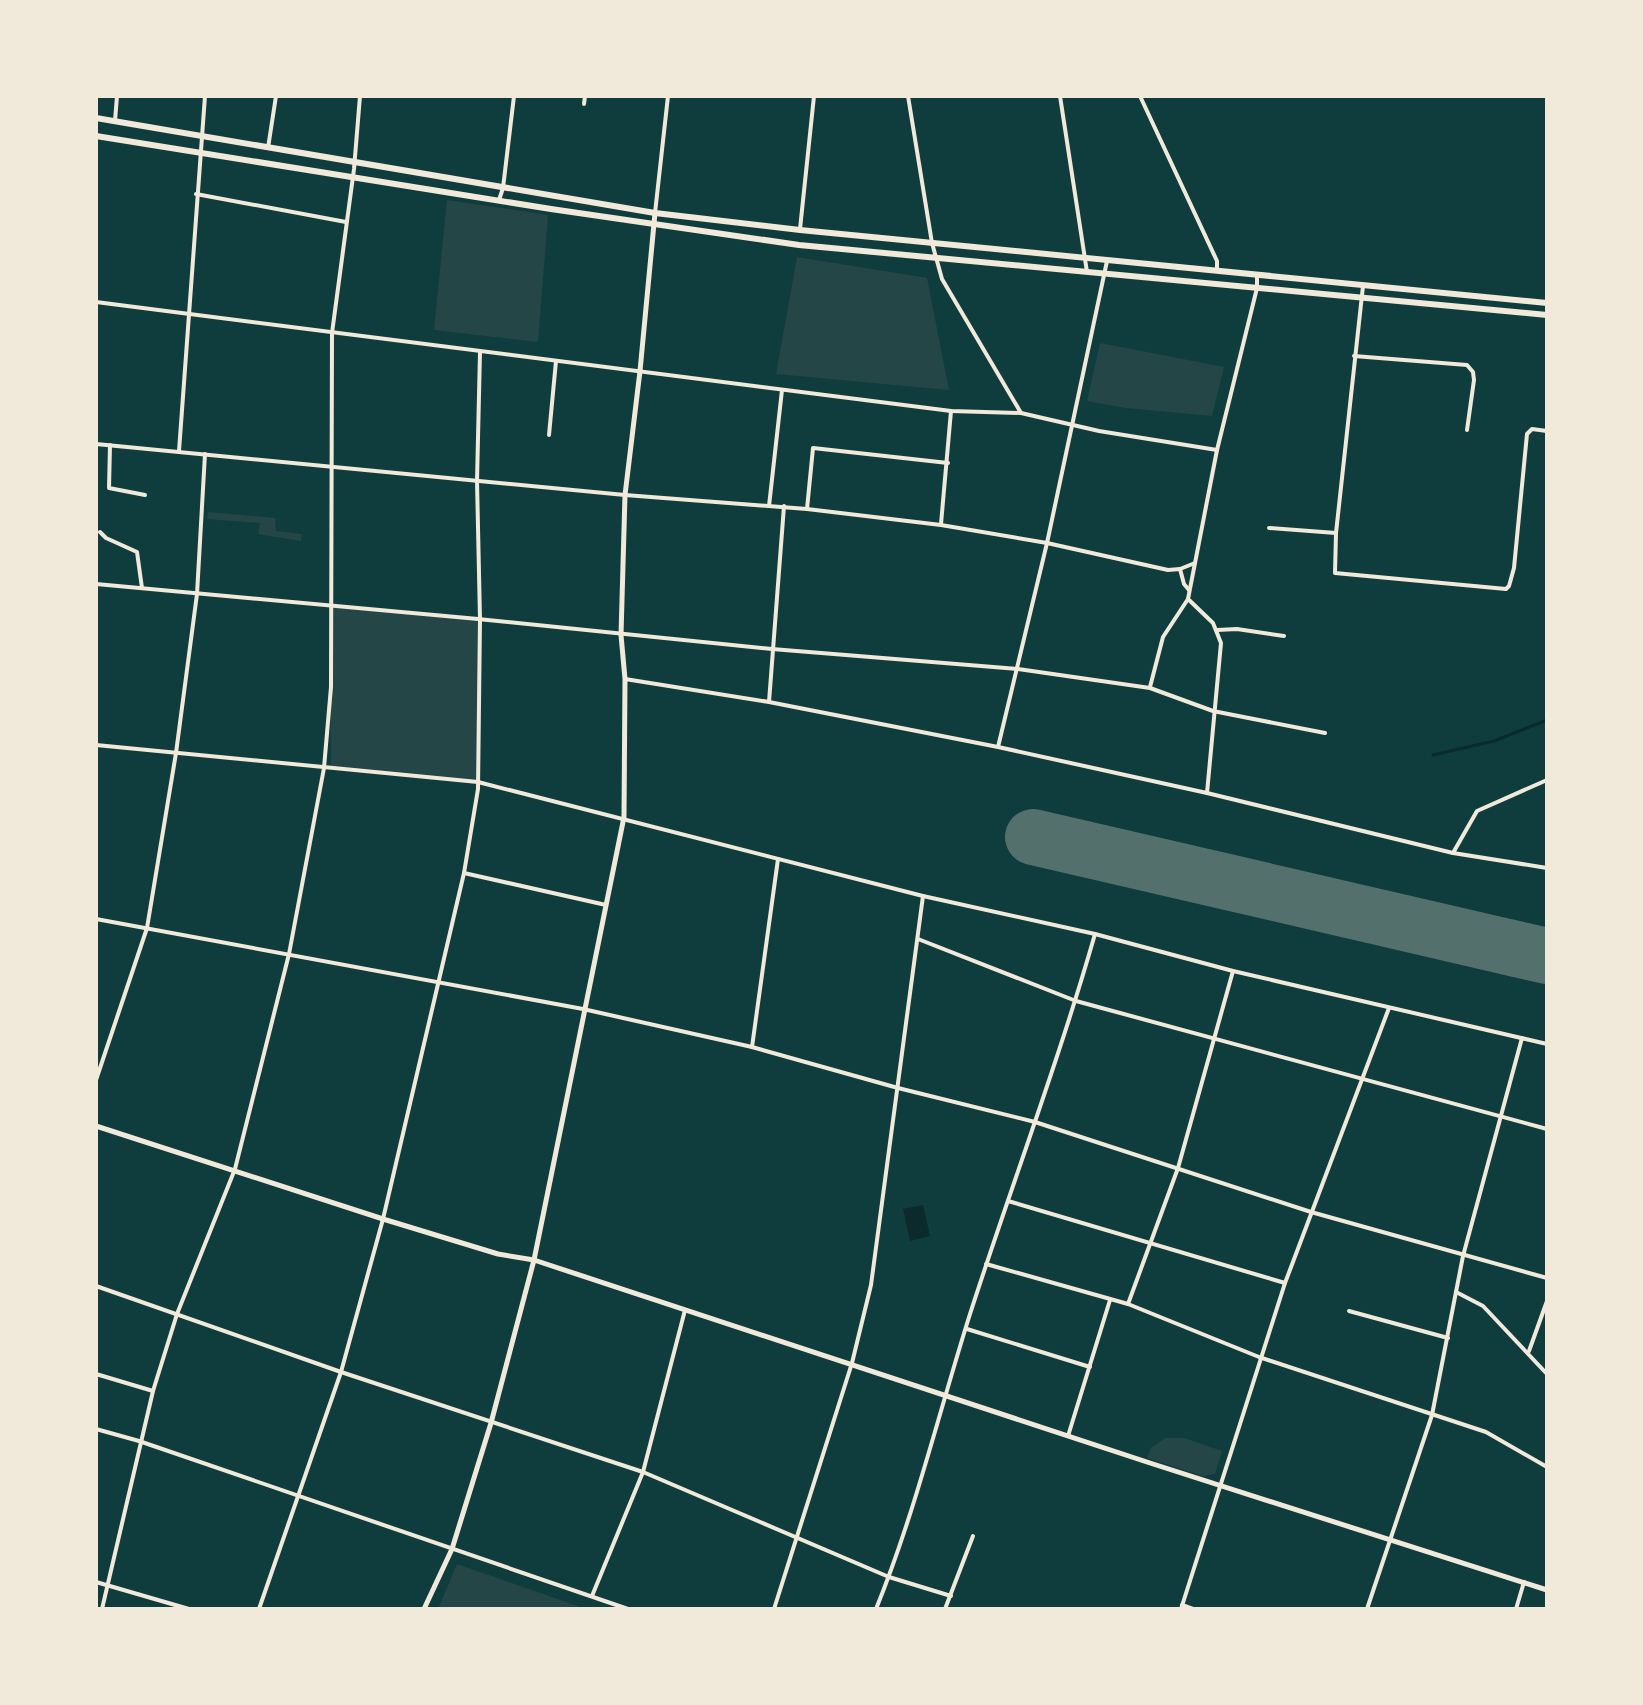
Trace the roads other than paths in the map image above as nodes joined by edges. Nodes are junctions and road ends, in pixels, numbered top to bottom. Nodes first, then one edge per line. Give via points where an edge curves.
1 (117, 96) edge
2 (205, 96) edge
3 (276, 96) edge
4 (360, 96) edge
5 (514, 96) edge
6 (585, 96) edge
7 (668, 96) edge
8 (814, 96) edge
9 (908, 96) edge
10 (1060, 96) edge
11 (1140, 96) edge
12 (584, 104) dead end
13 (96, 118) edge
14 (115, 121) junction
15 (96, 136) edge
16 (202, 136) junction
17 (268, 148) junction
18 (199, 153) junction
19 (355, 163) junction
20 (352, 177) junction
21 (503, 188) junction
22 (196, 194) junction
23 (499, 200) junction
24 (655, 213) junction
25 (346, 222) junction
26 (654, 224) junction
27 (800, 230) junction
28 (932, 243) junction
29 (936, 258) junction
30 (1085, 258) junction
31 (1107, 260) junction
32 (1217, 271) junction
33 (1087, 272) junction
34 (1105, 274) junction
35 (1257, 274) junction
36 (1363, 285) junction
37 (1257, 288) junction
38 (1361, 297) junction
39 (96, 302) edge
40 (1547, 303) edge
41 (187, 314) junction
42 (1547, 315) edge
43 (332, 333) junction
44 (480, 352) junction
45 (1354, 356) junction
46 (556, 361) junction
47 (640, 371) junction
48 (782, 390) junction
49 (951, 411) junction
50 (1021, 413) junction
51 (1072, 424) junction
52 (1467, 430) dead end
53 (1547, 431) edge
54 (549, 435) dead end
55 (96, 444) edge
56 (110, 445) junction
57 (1217, 450) junction
58 (179, 451) junction
59 (205, 454) junction
60 (948, 463) junction
61 (333, 467) junction
62 (477, 481) junction
63 (145, 495) dead end
64 (625, 495) junction
65 (769, 506) junction
66 (784, 506) junction
67 (807, 509) junction
68 (941, 525) junction
69 (1269, 528) dead end
70 (100, 532) dead end
71 (1336, 533) junction
72 (1047, 543) junction
73 (1195, 563) junction
74 (1180, 569) junction
75 (96, 584) edge
76 (142, 588) junction
77 (1189, 590) junction
78 (197, 594) junction
79 (1188, 599) junction
80 (330, 606) junction
81 (480, 619) junction
82 (1217, 630) junction
83 (621, 635) junction
84 (1284, 636) dead end
85 (772, 649) junction
86 (1018, 669) junction
87 (625, 679) junction
88 (1150, 688) junction
89 (769, 702) junction
90 (1213, 711) junction
91 (1325, 733) dead end
92 (96, 745) edge
93 (998, 747) junction
94 (176, 753) junction
95 (324, 768) junction
96 (1547, 780) edge
97 (478, 782) junction
98 (1207, 793) junction
99 (624, 817) junction
100 (1453, 853) junction
101 (778, 859) junction
102 (1547, 868) edge
103 (464, 873) junction
104 (923, 896) junction
105 (606, 905) junction
106 (96, 919) edge
107 (147, 928) junction
108 (1095, 934) junction
109 (918, 938) junction
110 (289, 954) junction
111 (1233, 971) junction
112 (437, 982) junction
113 (1076, 1001) junction
114 (1389, 1008) junction
115 (583, 1009) junction
116 (1215, 1038) junction
117 (1522, 1038) junction
118 (1547, 1044) edge
119 (752, 1047) junction
120 (96, 1080) edge
121 (1362, 1080) junction
122 (898, 1088) junction
123 (1501, 1118) junction
124 (1035, 1122) junction
125 (96, 1126) edge
126 (1547, 1129) edge
127 (1178, 1168) junction
128 (235, 1169) junction
129 (1008, 1201) junction
130 (1311, 1212) junction
131 (383, 1219) junction
132 (1149, 1243) junction
133 (1463, 1256) junction
134 (534, 1260) junction
135 (986, 1264) junction
136 (1547, 1278) edge
137 (1285, 1283) junction
138 (96, 1286) edge
139 (1456, 1292) junction
140 (1110, 1300) junction
141 (1547, 1301) edge
142 (1128, 1304) junction
143 (685, 1310) junction
144 (1349, 1311) dead end
145 (177, 1314) junction
146 (966, 1329) junction
147 (1448, 1338) junction
148 (1529, 1352) junction
149 (1259, 1357) junction
150 (852, 1363) junction
151 (1090, 1367) junction
152 (341, 1372) junction
153 (96, 1374) edge
154 (1547, 1374) edge
155 (153, 1391) junction
156 (944, 1395) junction
157 (1432, 1415) junction
158 (491, 1423) junction
159 (96, 1429) edge
160 (1068, 1436) junction
161 (139, 1441) junction
162 (1547, 1467) edge
163 (643, 1472) junction
164 (1220, 1484) junction
165 (296, 1496) junction
166 (973, 1536) dead end
167 (798, 1538) junction
168 (1390, 1540) junction
169 (452, 1549) junction
170 (889, 1577) junction
171 (96, 1582) edge
172 (1524, 1582) junction
173 (107, 1585) junction
174 (1547, 1590) edge
175 (592, 1596) junction
176 (951, 1596) junction
177 (1181, 1607) edge
178 (102, 1609) edge
179 (189, 1609) edge
180 (259, 1609) edge
181 (424, 1609) edge
182 (628, 1609) edge
183 (774, 1609) edge
184 (876, 1609) edge
185 (945, 1609) edge
186 (1193, 1609) edge
187 (1367, 1609) edge
188 (1516, 1609) edge

1 - 14 street
2 - 16 street
3 - 17 street
4 - 19 street
5 - 21 street
6 - 12 street
7 - 24 street
8 - 27 street
9 - 28 street
10 - 30 street
11 - 32 street via 1217,261
13 - 14 main road
14 - 16 main road
15 - 18 main road
16 - 17 main road
16 - 18 street
17 - 19 main road
18 - 20 main road
18 - 22 street
19 - 20 street
19 - 21 main road
20 - 23 main road
20 - 25 street
21 - 23 street
21 - 24 main road
22 - 25 street
22 - 41 street
23 - 26 main road
24 - 26 street
24 - 27 main road
25 - 43 street
26 - 29 main road
26 - 47 street
27 - 28 main road
28 - 29 street
28 - 30 main road
29 - 33 main road
29 - 50 street via 942,279
30 - 31 main road
30 - 33 street
31 - 32 main road
31 - 34 street
32 - 35 main road
33 - 34 main road
34 - 37 main road
34 - 51 street
35 - 36 main road
35 - 37 street
36 - 38 street
36 - 40 main road
37 - 38 main road
37 - 57 street
38 - 42 main road
38 - 45 street
39 - 41 street
41 - 43 street
41 - 58 street
43 - 44 street
43 - 61 street
44 - 46 street
44 - 62 street
45 - 52 street via 1467,365 1474,380
45 - 71 street
46 - 47 street
46 - 54 street
47 - 48 street
47 - 64 street
48 - 49 street
48 - 65 street
49 - 50 street
49 - 60 street
50 - 51 street
51 - 57 street
51 - 72 street
53 - 71 street via 1532,429 1527,434 1514,568 1506,589 1335,573
55 - 56 street
56 - 58 street
56 - 63 street via 109,488
57 - 73 street
58 - 59 street
59 - 61 street
59 - 78 street
60 - 67 street via 813,448
60 - 68 street
61 - 62 street
61 - 80 street
62 - 64 street
62 - 81 street
64 - 65 street
64 - 83 street
65 - 66 street
66 - 67 street
66 - 85 street
67 - 68 street
68 - 72 street
69 - 71 street
70 - 76 street via 137,552
72 - 74 street
72 - 86 street
73 - 74 street
73 - 77 street
74 - 77 street
75 - 76 street
76 - 78 street
77 - 79 street
78 - 80 street
78 - 94 street
79 - 82 street
79 - 88 street via 1163,637
80 - 81 street
80 - 95 street
81 - 83 street
81 - 97 street
82 - 84 street
82 - 90 street via 1221,643
83 - 85 street
83 - 87 street
85 - 86 street
85 - 89 street
86 - 88 street
86 - 93 street
87 - 89 street
87 - 99 street
88 - 90 street
89 - 93 street
90 - 91 street
90 - 98 street
92 - 94 street
93 - 98 street
94 - 95 street
94 - 107 street
95 - 97 street
95 - 110 street
96 - 100 street via 1477,811
97 - 99 street
97 - 103 street
98 - 100 street
99 - 101 street
99 - 105 street
100 - 102 street
101 - 104 street
101 - 119 street
103 - 105 street
103 - 112 street
104 - 108 street
104 - 109 street
105 - 115 street
106 - 107 street
107 - 110 street
107 - 120 street
108 - 111 street
108 - 113 street
109 - 113 street
109 - 122 street
110 - 112 street
110 - 128 street
111 - 114 street
111 - 116 street
112 - 115 street
112 - 131 street
113 - 116 street
113 - 124 street
114 - 117 street
114 - 121 street
115 - 119 street
115 - 134 street
116 - 121 street
116 - 127 street
117 - 118 street
117 - 123 street
119 - 122 street
121 - 123 street
121 - 130 street
122 - 124 street
122 - 150 street via 871,1285
123 - 126 street
123 - 133 street
124 - 127 street
124 - 129 street
125 - 128 street
127 - 130 street
127 - 132 street
128 - 131 street
128 - 145 street
129 - 132 street
129 - 135 street
130 - 133 street
130 - 137 street
131 - 134 street
131 - 152 street
132 - 137 street
132 - 142 street
133 - 136 street
133 - 139 street
134 - 143 street
134 - 158 street
135 - 140 street
135 - 146 street
137 - 149 street
138 - 145 street
139 - 147 street
139 - 148 street via 1483,1306
140 - 142 street
140 - 151 street
141 - 148 street
142 - 149 street
143 - 150 street
143 - 163 street
144 - 147 street
145 - 152 street
145 - 155 street
146 - 151 street
146 - 156 street
147 - 157 street
148 - 154 street
149 - 157 street
149 - 164 street
150 - 156 street
150 - 167 street
151 - 160 street
152 - 158 street
152 - 165 street
153 - 155 street
155 - 161 street
156 - 160 street
156 - 170 street
157 - 162 street via 1501,1439
157 - 168 street
158 - 163 street
158 - 169 street
159 - 161 street
160 - 164 street
161 - 165 street
161 - 173 street
163 - 167 street
163 - 175 street
164 - 168 street
164 - 177 street
165 - 169 street
165 - 180 street
166 - 176 street
167 - 170 street
167 - 183 street
168 - 172 street
168 - 187 street
169 - 175 street
169 - 181 street
170 - 176 street
170 - 184 street
171 - 173 street
172 - 174 street
172 - 188 street
173 - 178 street
173 - 179 street
175 - 182 street
176 - 185 street
177 - 186 street

